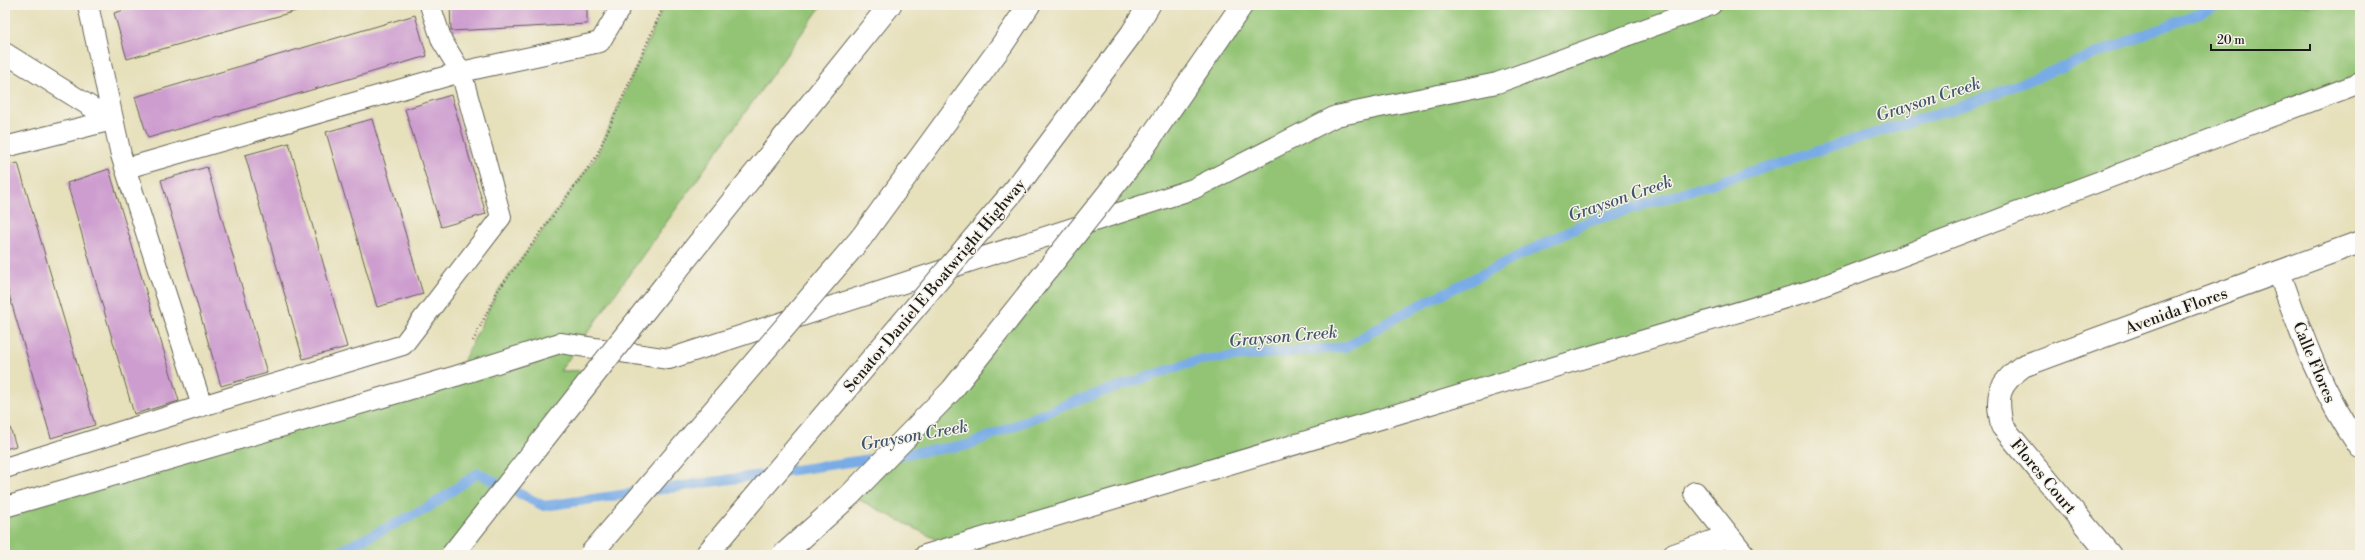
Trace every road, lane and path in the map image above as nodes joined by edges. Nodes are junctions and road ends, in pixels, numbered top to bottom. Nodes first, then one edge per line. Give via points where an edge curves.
1 (88, 5) edge
2 (430, 5) edge
3 (622, 5) edge
4 (664, 5) edge
5 (881, 5) edge
6 (890, 5) edge
7 (1029, 5) edge
8 (1149, 5) edge
9 (1226, 5) edge
10 (1242, 5) edge
11 (1711, 5) edge
12 (1680, 10) edge
13 (858, 45) junction
14 (5, 53) edge
15 (461, 72) junction
16 (2360, 83) edge
17 (112, 120) junction
18 (5, 147) edge
19 (1140, 153) junction
20 (127, 168) junction
21 (2360, 242) edge
22 (2279, 272) junction
23 (456, 376) junction
24 (2001, 390) joint
25 (202, 406) junction
26 (2360, 448) edge
27 (5, 468) edge
28 (1695, 493) dead end
29 (5, 507) edge
30 (1729, 536) junction
31 (452, 555) edge
32 (590, 555) edge
33 (706, 555) edge
34 (782, 555) edge
35 (925, 555) edge
36 (1674, 555) edge
37 (1744, 555) edge
38 (2110, 555) edge

1 - 17 lane
2 - 15 lane via 442,41
3 - 15 lane via 600,42
4 - 23 path via 596,157 497,292
5 - 13 main road
6 - 13 main road
7 - 32 main road, bridge via 861,238
8 - 33 main road, Senator Daniel E Boatwright Highway, bridge via 1132,33 1017,187
9 - 19 main road
10 - 19 main road
11 - 12 lane
12 - 23 lane via 1497,82 1336,116 1193,189 669,358 560,343
13 - 31 main road, bridge
14 - 17 lane
15 - 20 lane
15 - 25 lane via 501,217 403,345
16 - 35 lane via 1812,290
17 - 18 lane
17 - 20 lane
19 - 34 main road, bridge via 952,390 850,495
20 - 25 lane
21 - 22 main road, Avenida Flores
22 - 24 main road, Avenida Flores via 2023,366 2008,377
22 - 26 main road, Calle Flores via 2308,355 2340,420
23 - 29 lane
24 - 38 main road, Flores Court via 1997,402 2002,426
25 - 27 lane
28 - 30 main road
30 - 36 main road
30 - 37 main road

